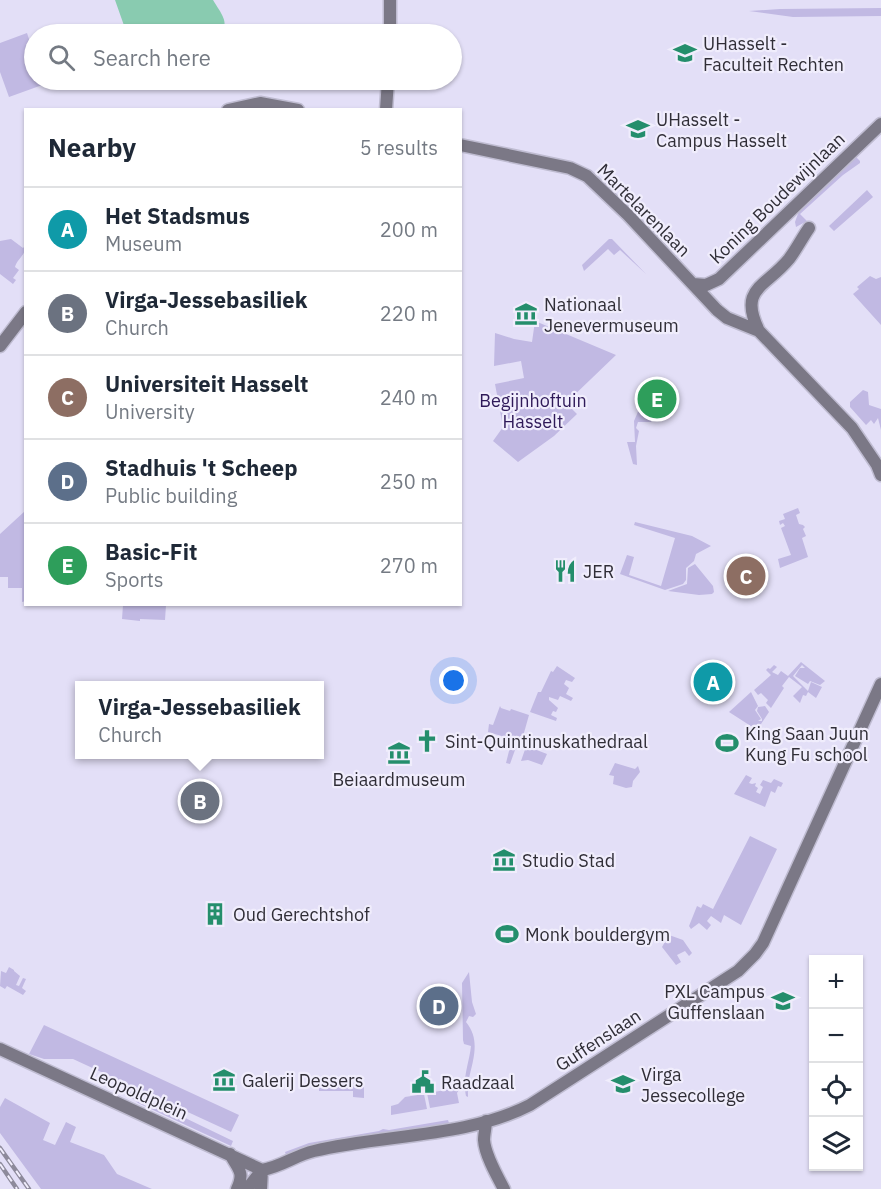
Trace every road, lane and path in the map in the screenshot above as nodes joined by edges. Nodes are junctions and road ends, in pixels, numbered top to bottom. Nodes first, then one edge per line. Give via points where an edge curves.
1 (390, 0) edge
2 (390, 24) edge
3 (387, 90) edge
4 (234, 108) edge
5 (287, 108) edge
6 (386, 108) edge
7 (881, 124) edge
8 (462, 145) edge
9 (809, 228) dead end
10 (693, 284) junction
11 (24, 315) edge
12 (759, 331) junction
13 (0, 346) edge
14 (881, 475) edge
15 (881, 684) edge
16 (0, 1049) edge
17 (486, 1121) junction
18 (229, 1153) junction
19 (257, 1167) junction
20 (242, 1186) edge
21 (261, 1189) edge
22 (504, 1189) edge

1 - 2 main road
3 - 6 main road
4 - 5 main road via 260,103
7 - 10 main road, Koning Boudewijnlaan via 719,279 706,285
8 - 10 main road, Martelarenlaan via 579,171
9 - 12 main road via 790,258 756,290 751,315
10 - 12 main road, Martelarenlaan via 727,318
11 - 13 main road
12 - 14 main road via 852,428
15 - 17 main road, Guffenslaan via 756,954 738,971 530,1105
16 - 18 main road, Leopoldplein
17 - 19 main road, Guffenslaan via 315,1150
17 - 22 main road via 486,1149
18 - 19 main road, Leopoldplein
18 - 20 main road via 239,1167
19 - 20 main road
19 - 21 main road

